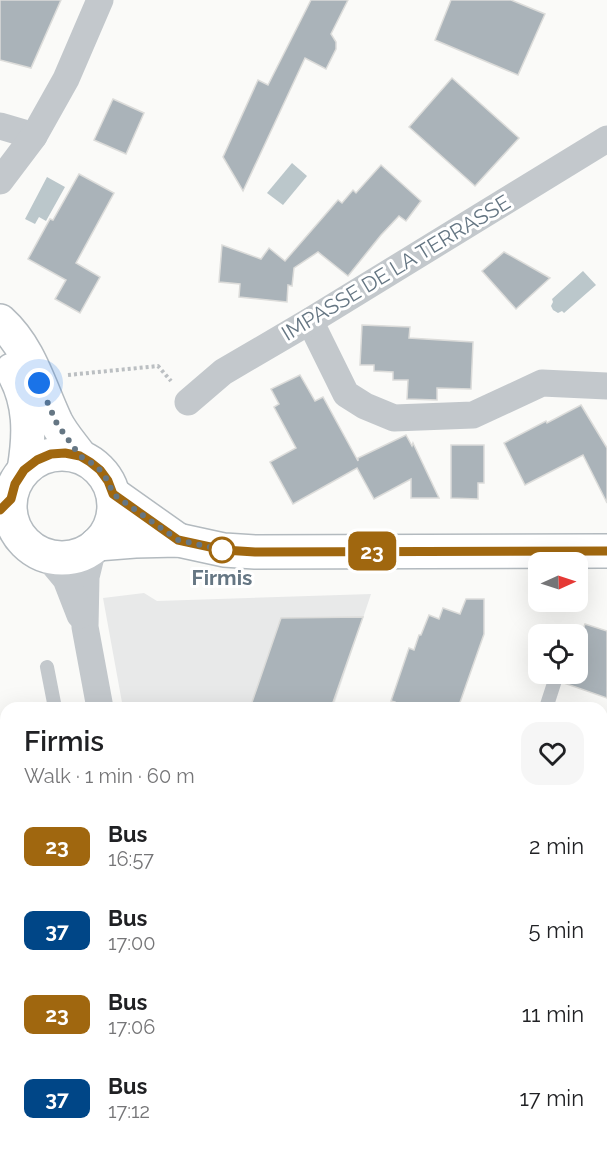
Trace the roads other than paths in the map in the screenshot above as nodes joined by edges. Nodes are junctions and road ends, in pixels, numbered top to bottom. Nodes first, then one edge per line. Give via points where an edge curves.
1 (100, 0) edge
2 (0, 126) edge
3 (34, 136) junction
4 (607, 139) edge
5 (0, 181) edge
6 (0, 321) edge
7 (310, 321) junction
8 (0, 352) edge
9 (607, 386) edge
10 (188, 402) road end
11 (80, 456) junction
12 (24, 470) junction
13 (113, 494) junction
14 (5, 505) edge
15 (178, 540) junction
16 (95, 546) junction
17 (0, 551) edge
18 (607, 551) edge
19 (41, 553) junction
20 (85, 627) junction
21 (47, 667) dead end
22 (554, 684) edge
23 (54, 702) edge
24 (99, 702) edge
25 (548, 702) edge

1 - 3 street via 66,79
2 - 3 street
3 - 5 street
4 - 7 street, IMPASSE DE LA TERRASSE
6 - 11 street via 26,351 57,424
7 - 9 street via 346,394 394,418 473,415 542,383
7 - 10 street, IMPASSE DE LA TERRASSE via 223,372
8 - 12 street via 18,381 26,407 29,433
11 - 12 street via 51,454
11 - 13 street via 100,470
12 - 14 street
13 - 15 street
13 - 16 street via 113,516
14 - 19 street via 16,529 28,545
15 - 16 street
15 - 18 street via 255,552
16 - 19 street via 65,558
16 - 20 street via 86,577
17 - 19 street
19 - 20 street via 66,579
20 - 24 street
21 - 23 lane
22 - 25 lane

